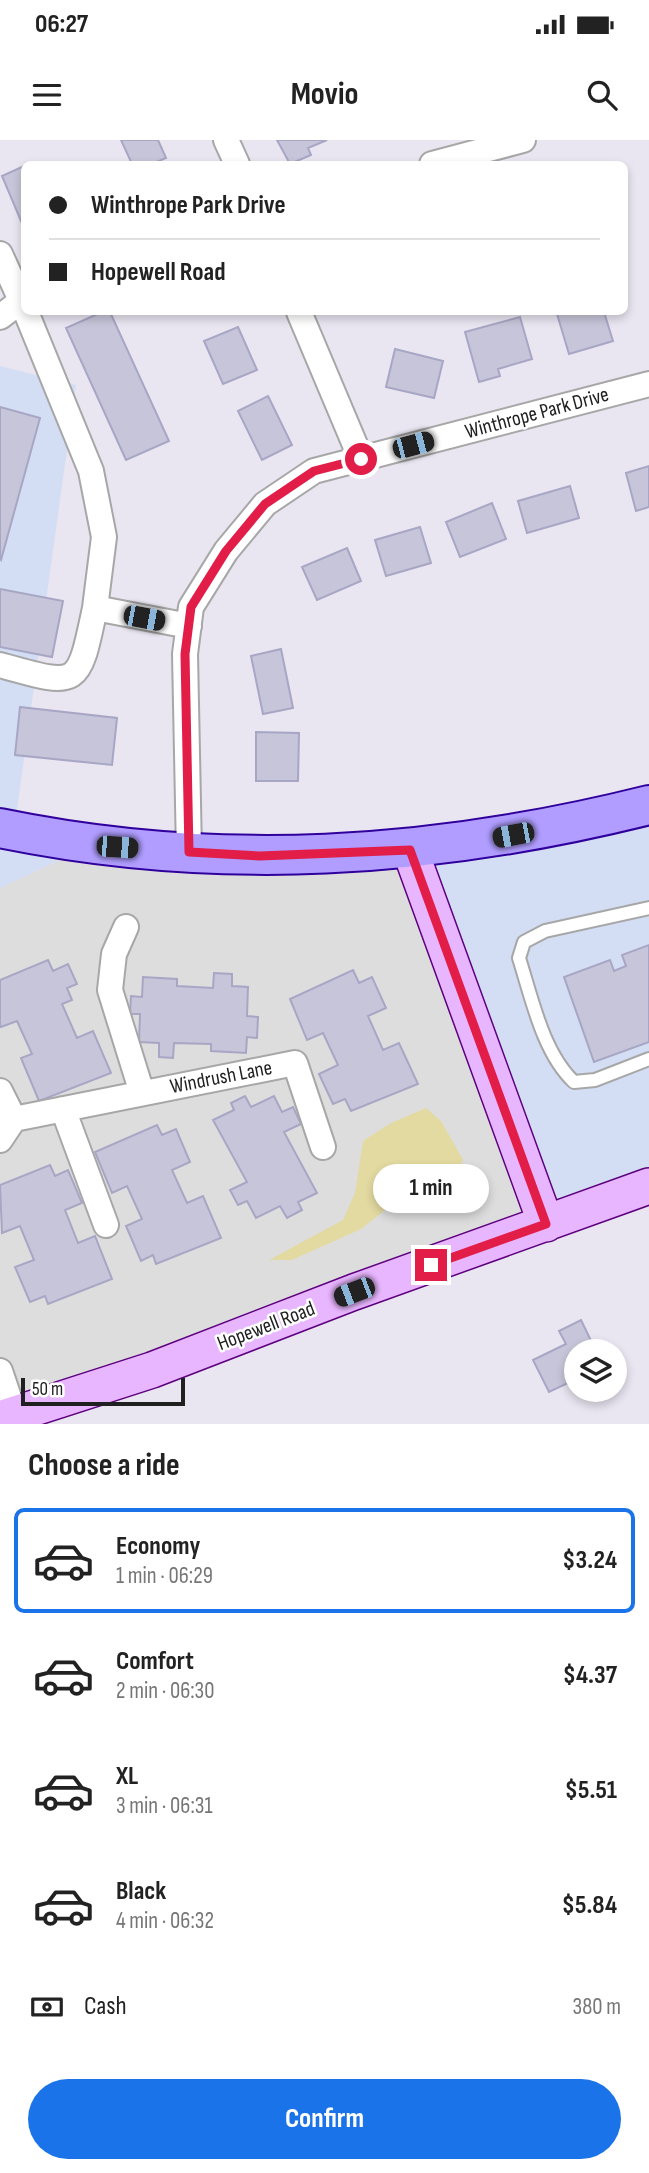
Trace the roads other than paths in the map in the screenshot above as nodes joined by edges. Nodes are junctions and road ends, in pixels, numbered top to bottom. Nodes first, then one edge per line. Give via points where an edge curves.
1 (226, 140) edge
2 (523, 140) edge
3 (236, 161) edge
4 (443, 161) edge
5 (0, 254) edge
6 (21, 300) edge
7 (21, 307) edge
8 (28, 315) edge
9 (300, 315) edge
10 (0, 317) edge
11 (649, 384) edge
12 (361, 459) junction
13 (96, 608) junction
14 (188, 626) junction
15 (0, 666) edge
16 (649, 805) edge
17 (0, 828) edge
18 (410, 850) junction
19 (189, 852) junction
20 (649, 908) edge
21 (126, 927) dead end
22 (649, 1059) edge
23 (0, 1091) edge
24 (142, 1093) junction
25 (63, 1109) junction
26 (14, 1119) junction
27 (0, 1140) edge
28 (323, 1147) dead end
29 (649, 1186) edge
30 (546, 1224) junction
31 (106, 1225) dead end
32 (0, 1371) edge
33 (11, 1419) edge

1 - 3 street
2 - 4 street
5 - 6 street
7 - 10 street
8 - 13 street via 91,471 104,537
9 - 12 street
11 - 12 street, Winthrope Park Drive
12 - 14 street, Winthrope Park Drive via 314,471 265,504 226,551 191,607
13 - 14 street
13 - 15 street via 84,662 68,677 54,680
14 - 19 street, Winthrope Park Drive
16 - 18 main road via 567,825
17 - 19 main road via 117,847
18 - 19 main road via 260,856
18 - 30 street
20 - 22 lane via 545,931 524,942 519,958 552,1052 574,1082 595,1080
21 - 24 street, Windrush Lane via 114,954 110,990
23 - 26 street
24 - 25 street, Windrush Lane
24 - 28 street, Windrush Lane via 295,1063
25 - 26 street, Windrush Lane
25 - 31 street
26 - 27 street
29 - 30 street, Hopewell Road
30 - 33 street, Hopewell Road
32 - 33 street

